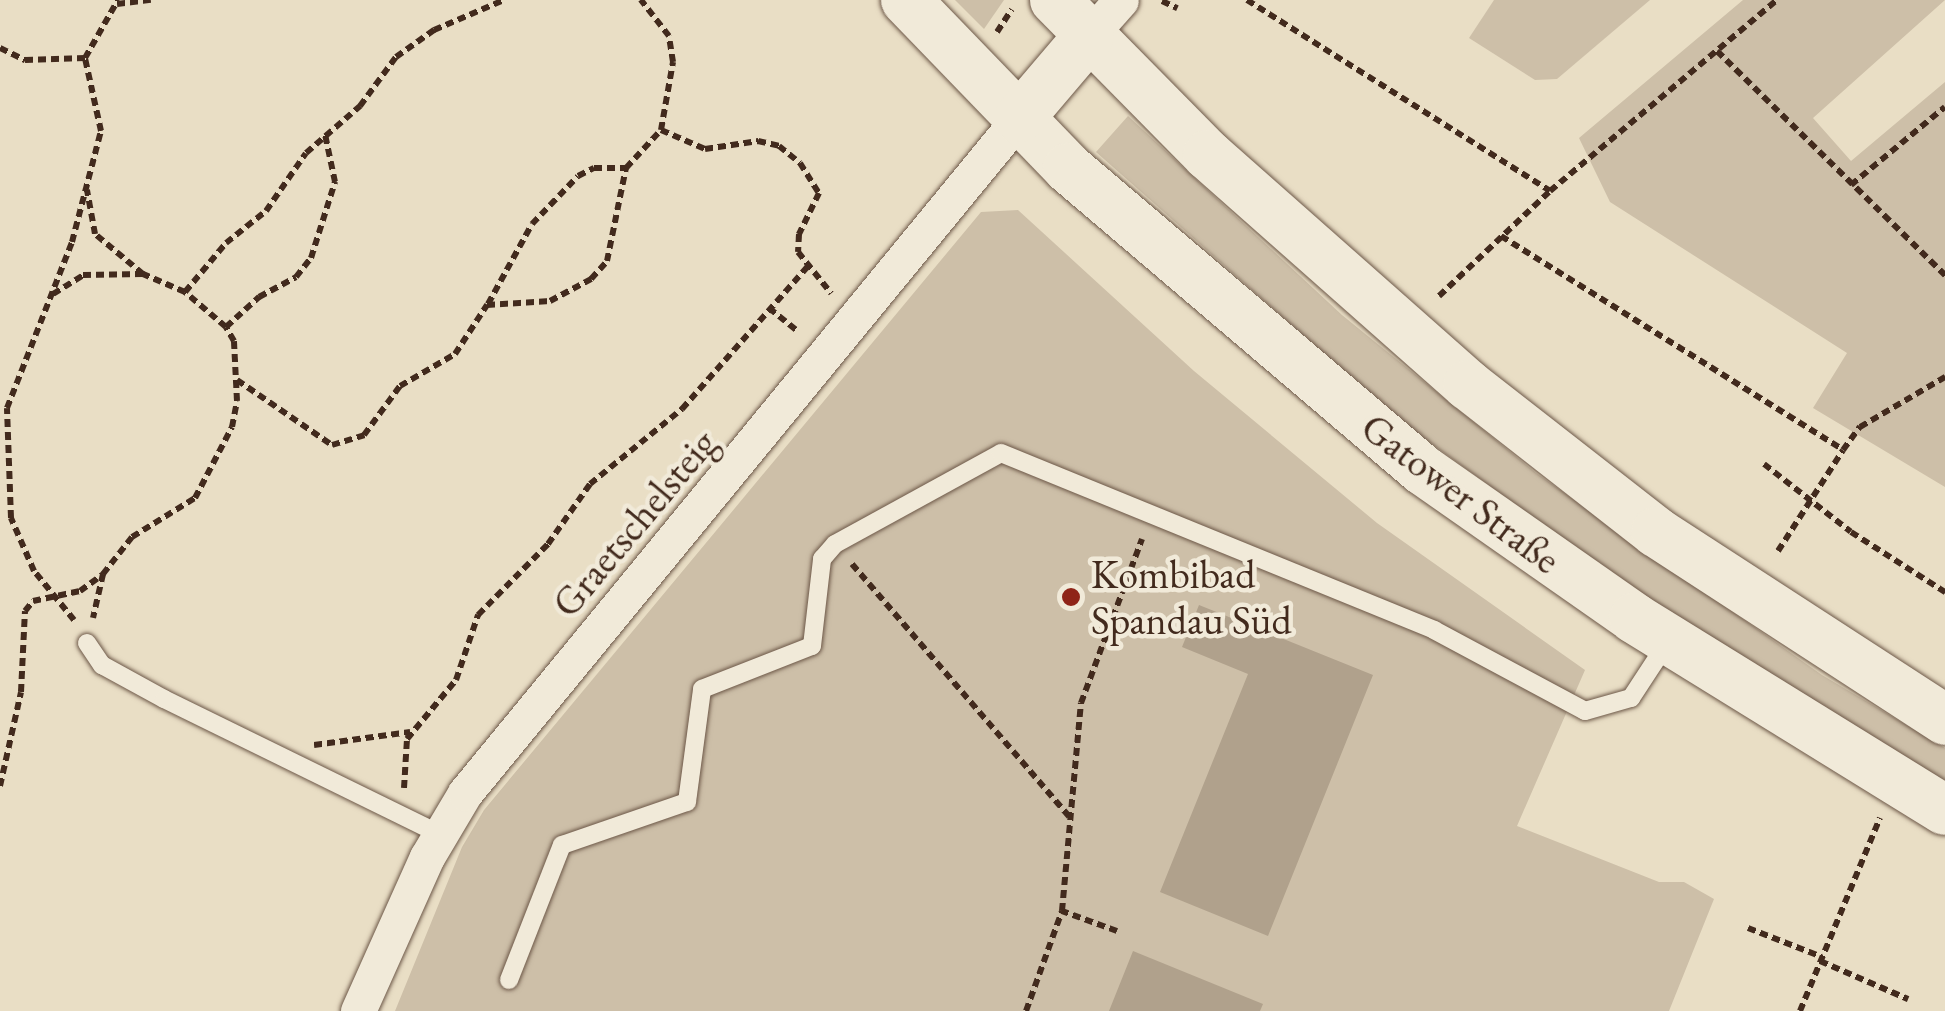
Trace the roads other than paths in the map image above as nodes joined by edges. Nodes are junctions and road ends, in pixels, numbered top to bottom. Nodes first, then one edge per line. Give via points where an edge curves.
1 (906, 0) edge
2 (1055, 0) edge
3 (1105, 18) edge
4 (1020, 117) junction
5 (1669, 640) junction
6 (87, 643) road end
7 (1945, 720) edge
8 (1945, 810) edge
9 (439, 834) junction
10 (508, 980) dead end
11 (358, 1011) edge

1 - 4 main road, Gatower Straße
2 - 3 main road
3 - 4 main road
3 - 7 main road via 1384,316 1549,450 1715,572
4 - 5 main road, Gatower Straße via 1184,271 1366,424
4 - 9 street, Graetschelsteig via 465,793
5 - 8 main road, Gatower Straße
5 - 10 lane via 1631,698 1585,711 1434,630 1001,453 835,544 822,559 812,646 702,689 688,802 562,845
6 - 9 lane via 102,665
9 - 11 street, Graetschelsteig

